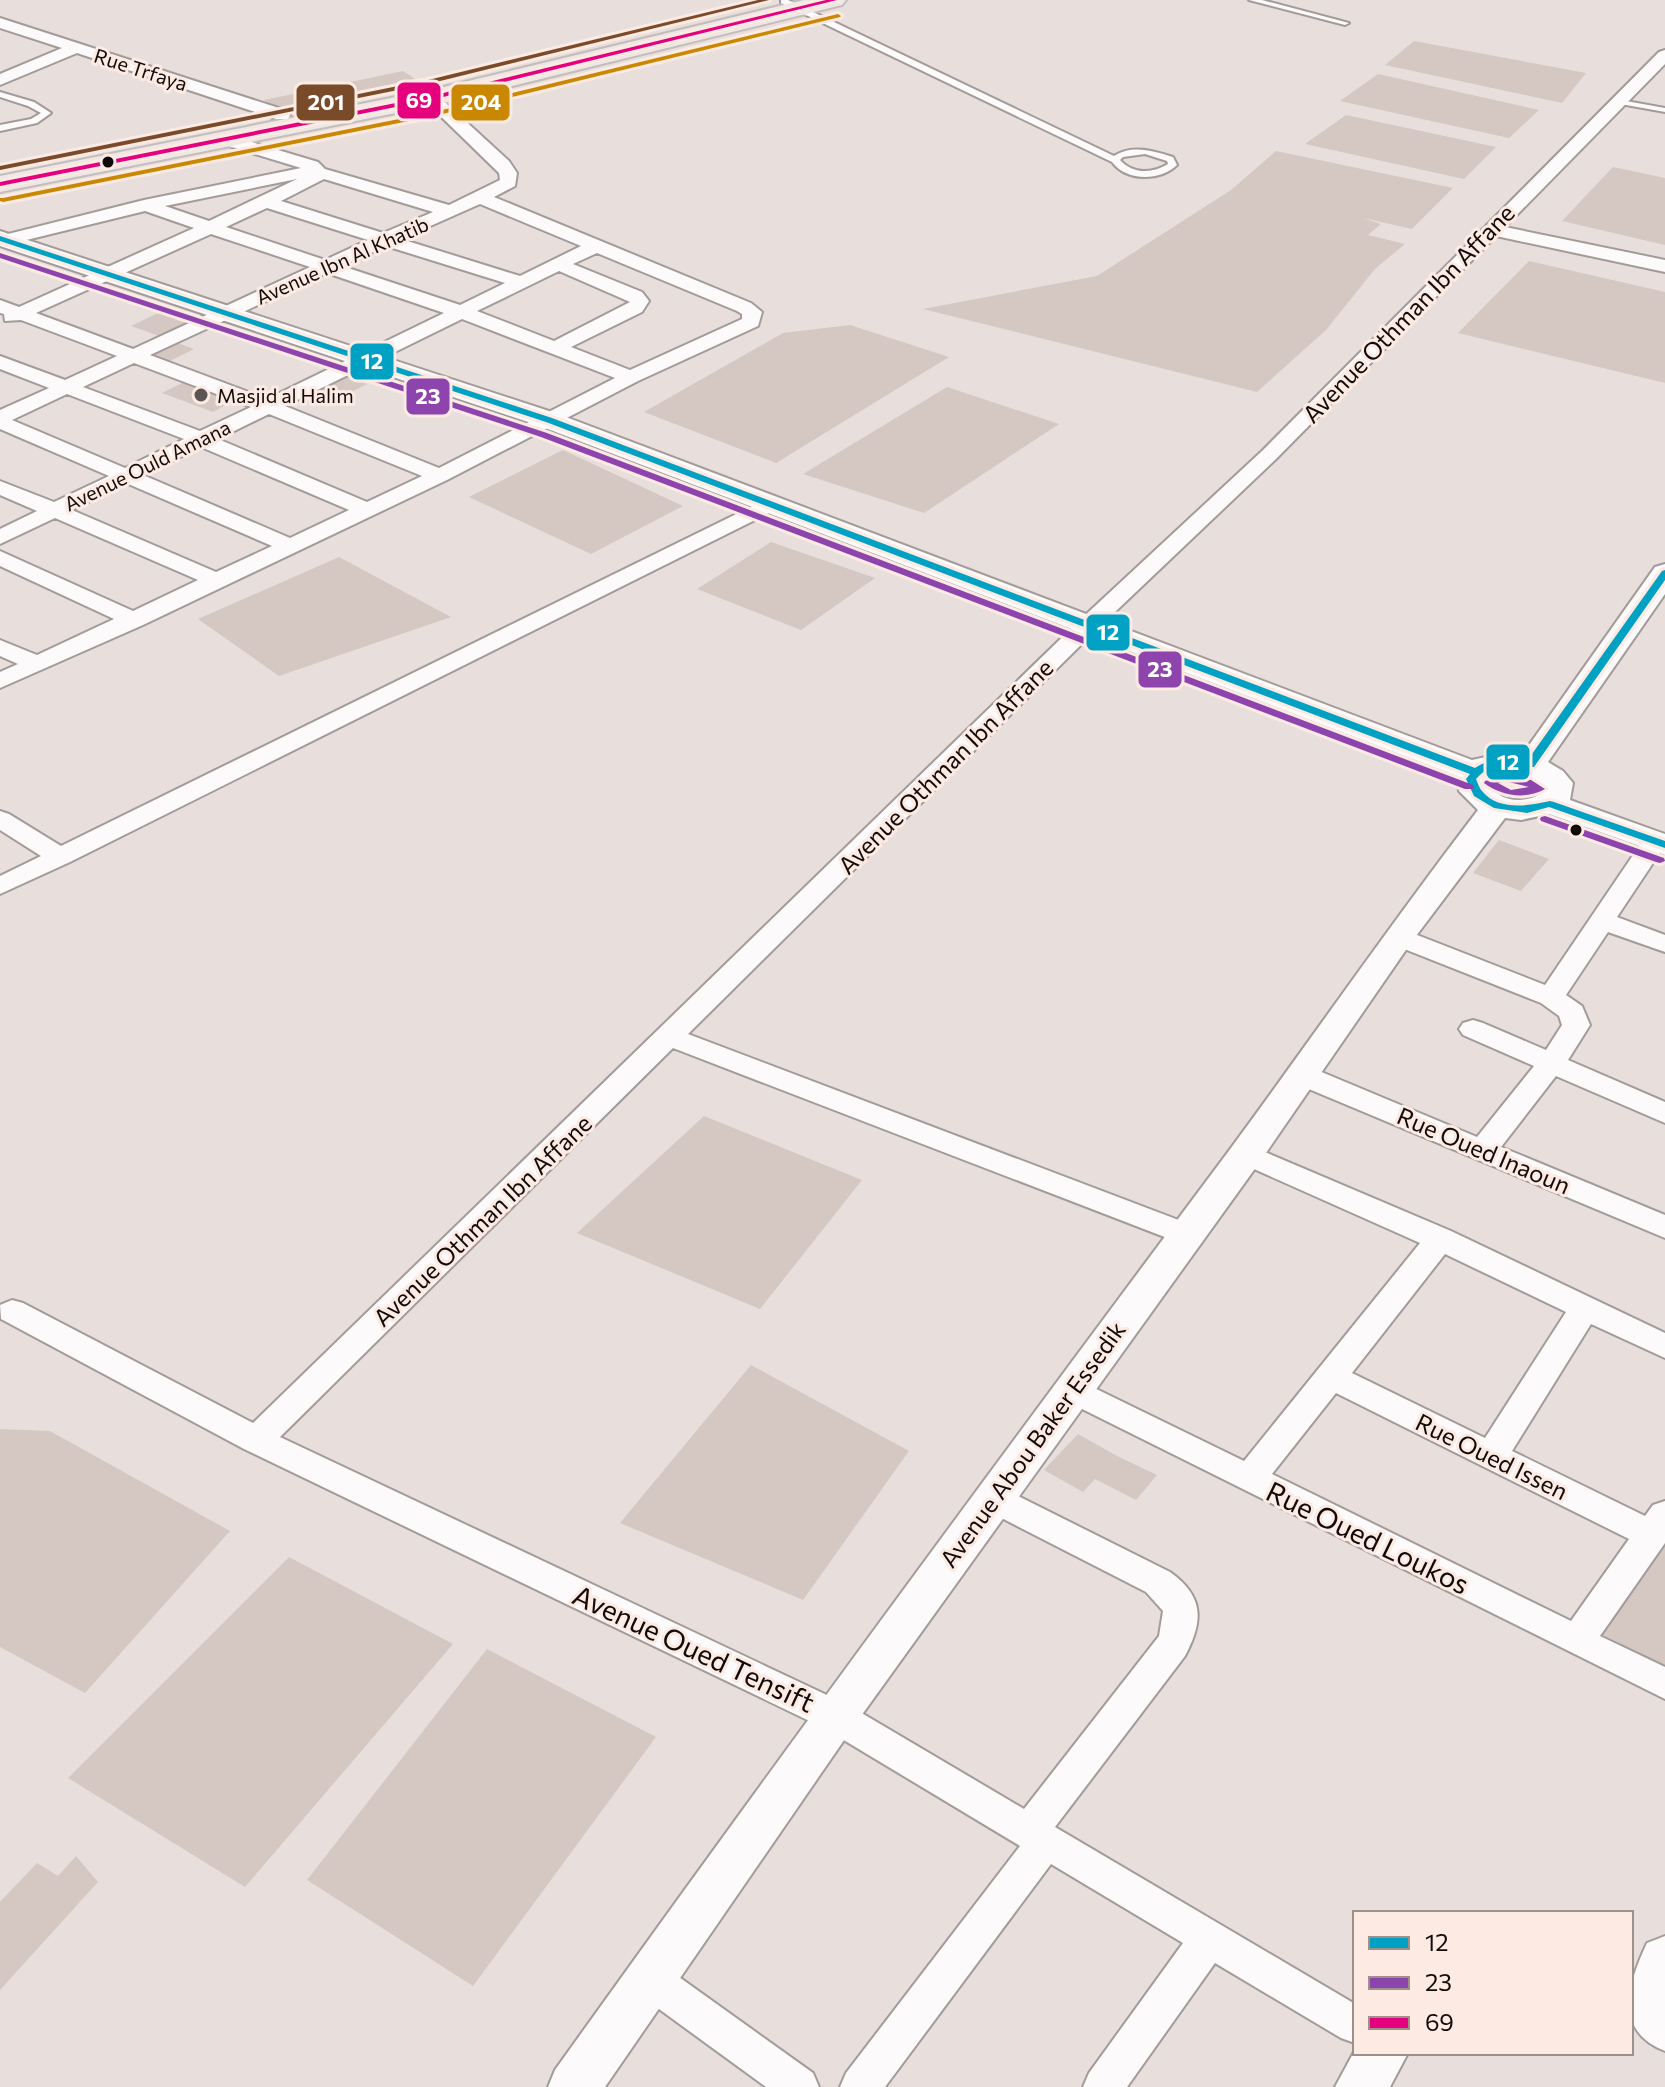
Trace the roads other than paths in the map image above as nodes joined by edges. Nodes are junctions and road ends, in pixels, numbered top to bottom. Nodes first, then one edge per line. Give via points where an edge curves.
1 (834, 0) edge
2 (1253, 0) edge
3 (791, 3) edge
4 (1345, 23) dead end
5 (1, 25) edge
6 (76, 48) junction
7 (1665, 55) edge
8 (0, 80) edge
9 (0, 94) edge
10 (431, 98) junction
11 (1618, 101) junction
12 (1665, 110) edge
13 (282, 115) junction
14 (0, 128) edge
15 (228, 140) junction
16 (1115, 160) junction
17 (0, 172) edge
18 (321, 174) junction
19 (0, 184) edge
20 (480, 198) junction
21 (266, 202) junction
22 (144, 205) junction
23 (449, 211) junction
24 (208, 228) junction
25 (1490, 229) junction
26 (387, 238) junction
27 (3, 239) edge
28 (596, 246) junction
29 (559, 265) junction
30 (1665, 266) edge
31 (326, 268) junction
32 (106, 275) junction
33 (520, 282) junction
34 (0, 306) edge
35 (461, 312) junction
36 (20, 314) junction
37 (222, 314) junction
38 (0, 322) edge
39 (555, 348) junction
40 (131, 355) junction
41 (362, 360) junction
42 (0, 362) edge
43 (631, 377) junction
44 (65, 387) junction
45 (268, 406) junction
46 (0, 420) edge
47 (549, 420) junction
48 (201, 439) junction
49 (124, 476) junction
50 (440, 476) junction
51 (0, 487) edge
52 (771, 503) junction
53 (55, 510) junction
54 (367, 510) junction
55 (0, 537) edge
56 (291, 546) junction
57 (0, 558) edge
58 (1664, 576) edge
59 (219, 581) junction
60 (135, 620) junction
61 (1088, 625) junction
62 (0, 647) edge
63 (37, 664) junction
64 (0, 681) edge
65 (1530, 765) junction
66 (1475, 772) junction
67 (1550, 804) junction
68 (1498, 806) junction
69 (0, 819) edge
70 (1660, 843) edge
71 (61, 857) junction
72 (0, 886) edge
73 (1603, 921) junction
74 (1398, 937) junction
75 (1665, 944) edge
76 (1551, 997) junction
77 (1473, 1029) dead end
78 (670, 1037) junction
79 (1551, 1064) junction
80 (1302, 1075) junction
81 (1665, 1113) edge
82 (1483, 1150) junction
83 (1246, 1154) junction
84 (1665, 1227) edge
85 (1186, 1234) junction
86 (1440, 1239) junction
87 (1584, 1309) junction
88 (12, 1311) dead end
89 (1665, 1346) edge
90 (1332, 1377) junction
91 (1071, 1390) junction
92 (256, 1440) junction
93 (1492, 1455) junction
94 (1249, 1479) junction
95 (992, 1498) junction
96 (1658, 1524) edge
97 (1578, 1640) junction
98 (1665, 1684) edge
99 (835, 1716) junction
100 (1037, 1836) junction
101 (1210, 1938) junction
102 (651, 1980) junction
103 (1353, 2024) edge
104 (1381, 2055) edge
105 (574, 2087) edge
106 (799, 2087) edge
107 (860, 2087) edge
108 (1103, 2087) edge
109 (1361, 2087) edge

1 - 3 main road
2 - 4 lane
3 - 10 main road
3 - 13 main road
3 - 16 lane
5 - 6 street, Rue Trfaya
6 - 8 street
6 - 13 street, Rue Trfaya
7 - 11 street, Avenue Othman Ibn Affane
9 - 14 lane via 47,113
10 - 15 main road
10 - 20 street, Avenue Ibn Al Khatib via 508,173 509,182
11 - 12 lane
11 - 25 street, Avenue Othman Ibn Affane
13 - 17 main road
15 - 18 street via 312,166
15 - 19 main road
16 - 16 lane via 1117,166 1141,174 1173,165 1146,151
18 - 21 street
18 - 22 street via 249,182
18 - 23 street
20 - 23 street, Avenue Ibn Al Khatib
20 - 28 street
21 - 24 street
21 - 26 street
22 - 24 street
22 - 27 street
23 - 26 street, Avenue Ibn Al Khatib
24 - 31 street
24 - 32 street
25 - 30 street
25 - 61 street, Avenue Othman Ibn Affane via 1269,455
26 - 31 street, Avenue Ibn Al Khatib
26 - 33 street
27 - 32 street
28 - 29 street, Avenue Ould Amana
28 - 43 street via 744,307 754,317 747,325
29 - 33 street, Avenue Ould Amana
29 - 39 street via 640,301
31 - 35 street
31 - 37 street, Avenue Ibn Al Khatib
32 - 36 street
32 - 37 street
33 - 35 street, Avenue Ould Amana
34 - 36 street
35 - 39 street
35 - 41 street, Avenue Ould Amana
36 - 38 street
36 - 40 street
37 - 40 street, Avenue Ibn Al Khatib
37 - 41 street
39 - 43 street
40 - 44 street, Avenue Ibn Al Khatib
40 - 45 street
41 - 45 street, Avenue Ould Amana
41 - 47 street
42 - 44 street
43 - 47 street
44 - 46 street, Avenue Ibn Al Khatib
44 - 48 street
45 - 48 street, Avenue Ould Amana
45 - 50 street
46 - 49 street
47 - 50 street
47 - 52 street
48 - 49 street, Avenue Ould Amana
48 - 54 street
49 - 53 street, Avenue Ould Amana
49 - 56 street
50 - 54 street
51 - 53 street
52 - 61 street
52 - 71 street
53 - 55 street, Avenue Ould Amana
53 - 59 street
54 - 56 street
56 - 59 street
57 - 60 street
58 - 65 street
59 - 60 street
60 - 63 street
61 - 66 street
61 - 78 street, Avenue Othman Ibn Affane
62 - 63 street
63 - 64 street
65 - 66 street via 1504,762
65 - 67 street via 1557,783
66 - 68 street via 1472,787
67 - 68 street via 1527,810
67 - 70 street
68 - 74 street, Avenue Abou Baker Essedik
69 - 71 street
70 - 73 street
71 - 72 street
73 - 75 street
73 - 76 street
74 - 76 street
74 - 80 street, Avenue Abou Baker Essedik
76 - 79 street via 1572,1012 1576,1025
77 - 79 street
78 - 85 street
78 - 92 street, Avenue Othman Ibn Affane
79 - 81 street
79 - 82 street
80 - 82 street, Rue Oued Inaoun
80 - 83 street, Avenue Abou Baker Essedik
82 - 84 street, Rue Oued Inaoun
83 - 85 street, Avenue Abou Baker Essedik
83 - 86 street
85 - 91 street, Avenue Abou Baker Essedik
86 - 87 street
86 - 90 street
87 - 89 street
87 - 93 street
88 - 92 street, Avenue Oued Tensift
90 - 93 street, Rue Oued Issen
90 - 94 street
91 - 94 street, Rue Oued Loukos
91 - 95 street, Avenue Abou Baker Essedik
92 - 99 street, Avenue Oued Tensift
93 - 96 street, Rue Oued Issen
94 - 97 street, Rue Oued Loukos
95 - 99 street, Avenue Abou Baker Essedik
95 - 100 street via 1158,1582 1182,1610 1183,1622 1172,1646
96 - 97 street
97 - 98 street, Rue Oued Loukos
99 - 100 street, Avenue Oued Tensift
99 - 102 street, Avenue Abou Baker Essedik
100 - 101 street, Avenue Oued Tensift
100 - 107 street
101 - 103 street, Avenue Oued Tensift
101 - 108 street
102 - 105 street, Avenue Abou Baker Essedik
102 - 106 street
104 - 109 street

